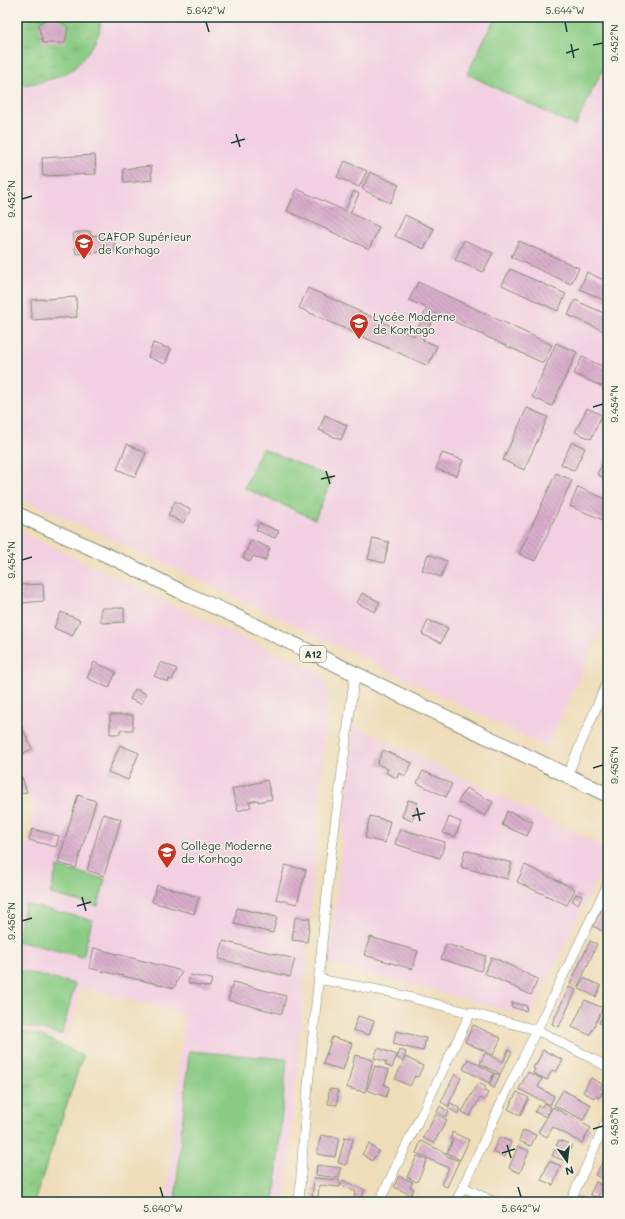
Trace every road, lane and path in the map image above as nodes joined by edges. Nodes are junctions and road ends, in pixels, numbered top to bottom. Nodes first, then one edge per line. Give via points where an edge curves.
1 (17, 514) edge
2 (355, 673) junction
3 (608, 680) edge
4 (567, 776) junction
5 (608, 795) edge
6 (608, 884) edge
7 (318, 979) junction
8 (471, 1012) junction
9 (537, 1030) junction
10 (608, 1067) edge
11 (608, 1118) edge
12 (463, 1188) junction
13 (298, 1202) edge
14 (379, 1202) edge
15 (456, 1202) edge
16 (494, 1202) edge
17 (570, 1202) edge

1 - 2 main road, A12
2 - 4 main road, A12
2 - 7 street via 330,863
3 - 4 street
4 - 5 main road, A12
6 - 9 street
7 - 8 street via 389,992
7 - 13 street
8 - 9 street
8 - 14 street
9 - 10 street
9 - 12 street
11 - 17 street
12 - 15 street
12 - 16 street

